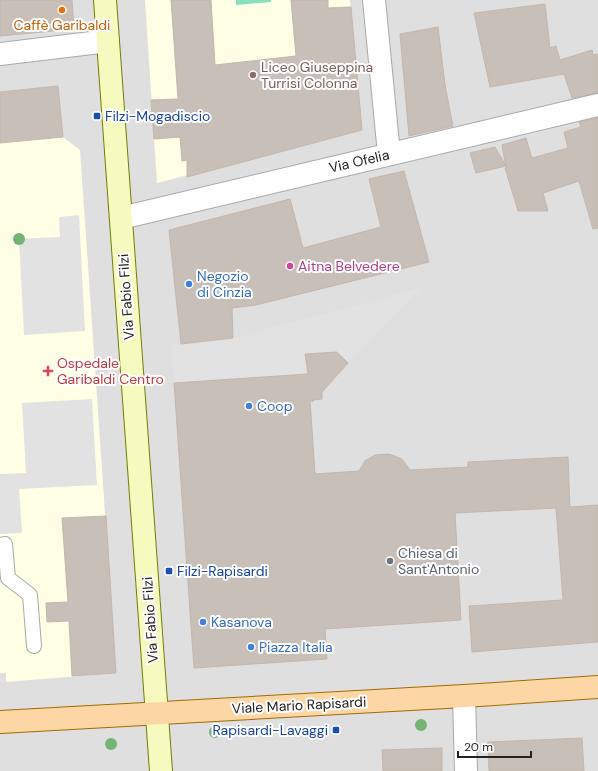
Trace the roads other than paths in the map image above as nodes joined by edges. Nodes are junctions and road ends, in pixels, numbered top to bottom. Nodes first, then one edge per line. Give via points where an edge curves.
1 (105, 0) edge
2 (374, 0) edge
3 (108, 41) junction
4 (0, 54) edge
5 (598, 105) edge
6 (389, 154) junction
7 (121, 218) junction
8 (0, 545) edge
9 (34, 646) dead end
10 (598, 687) edge
11 (464, 696) junction
12 (157, 713) junction
13 (0, 722) edge
14 (162, 771) edge
15 (466, 771) edge

1 - 3 street, Via Fabio Filzi
2 - 6 street
3 - 4 street
3 - 7 street, Via Fabio Filzi
5 - 6 street, Via Ofelia
6 - 7 street, Via Ofelia
7 - 12 street, Via Fabio Filzi
8 - 9 lane via 5,544 8,578 30,595
10 - 11 main road, Viale Mario Rapisardi
11 - 12 main road, Viale Mario Rapisardi
11 - 15 street
12 - 13 main road, Viale Mario Rapisardi
12 - 14 street, Via Fabio Filzi

